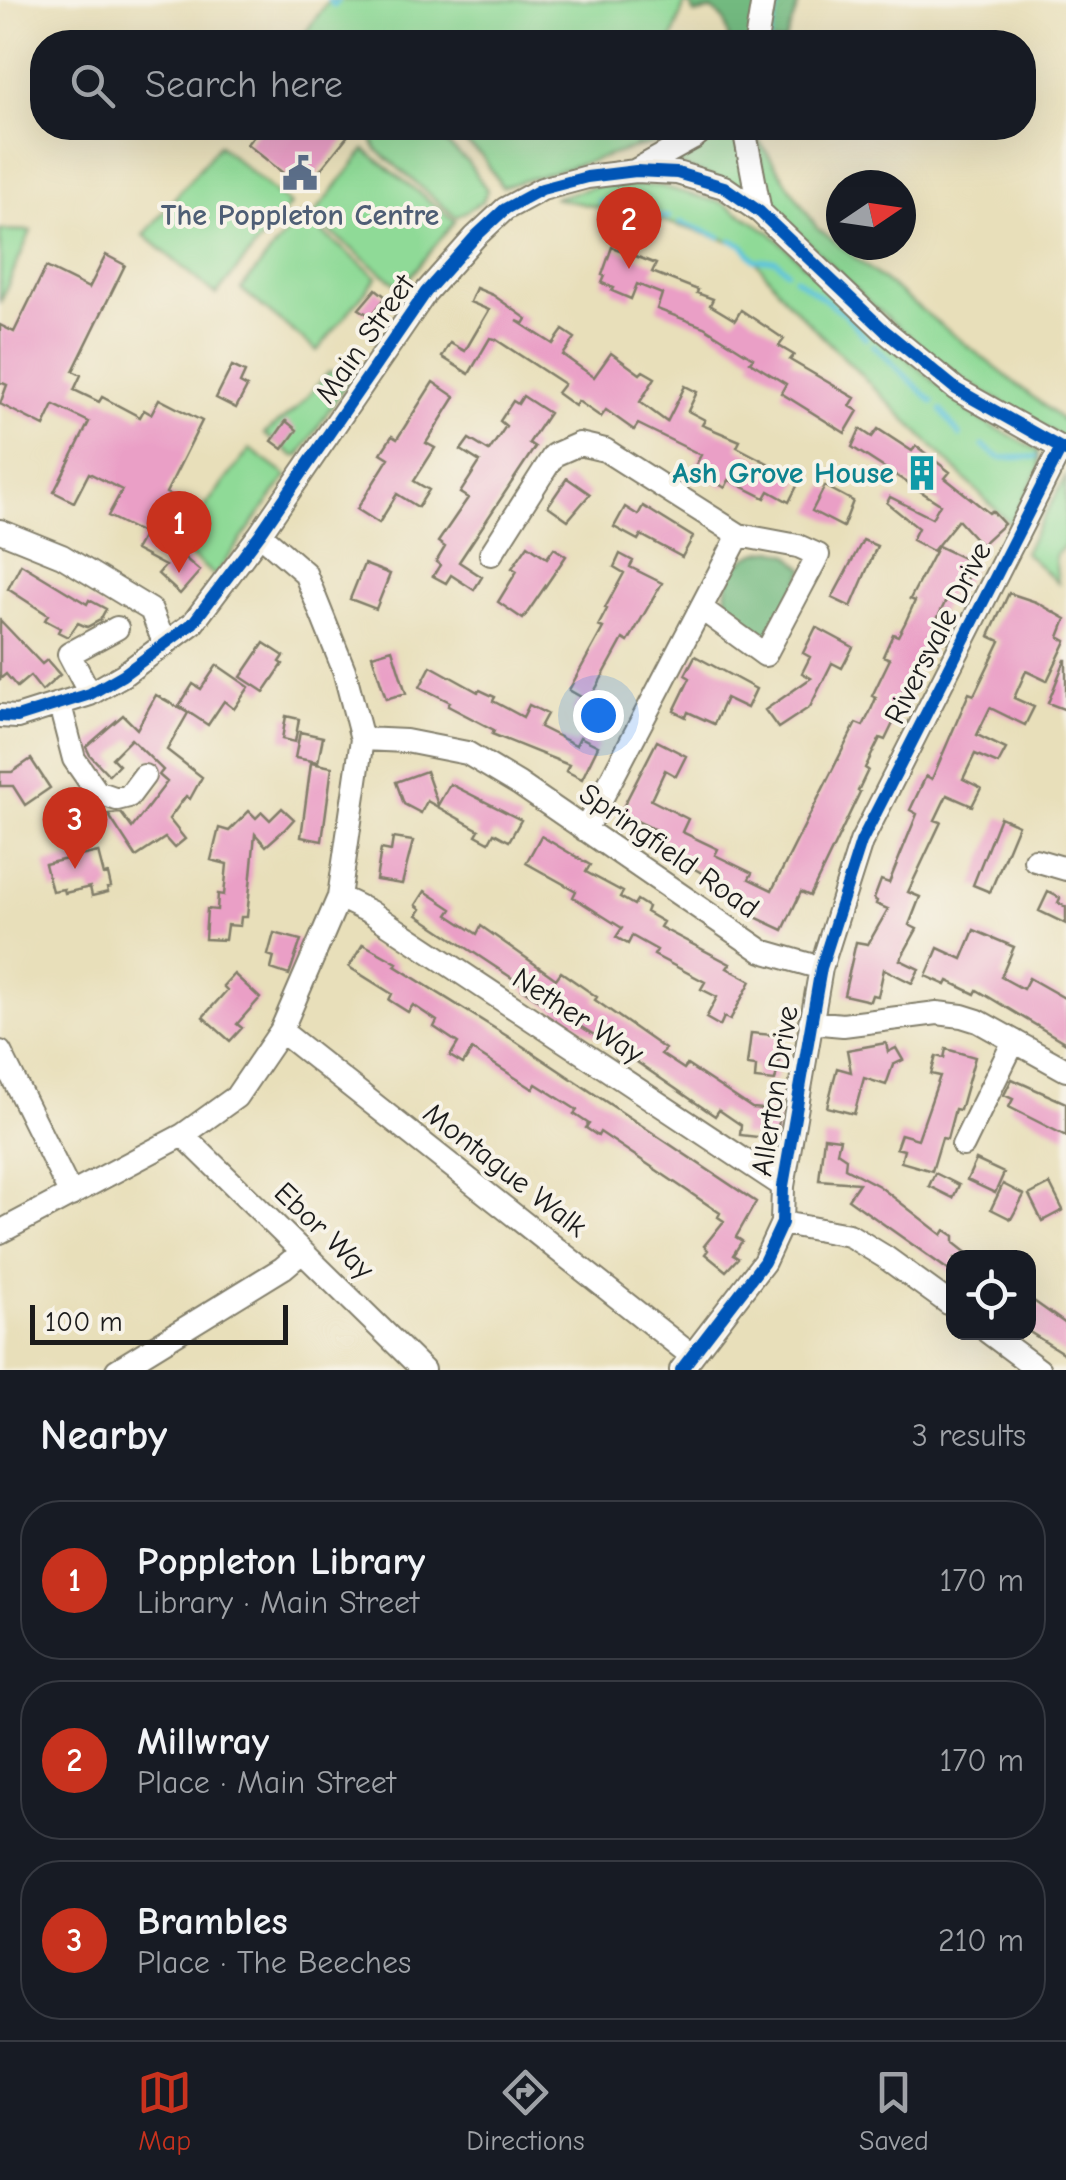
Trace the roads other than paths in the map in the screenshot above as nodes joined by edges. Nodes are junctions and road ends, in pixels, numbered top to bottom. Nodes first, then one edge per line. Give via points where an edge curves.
1 (763, 0) edge
2 (758, 30) edge
3 (690, 140) edge
4 (746, 140) edge
5 (636, 171) junction
6 (760, 212) junction
7 (1064, 450) edge
8 (0, 531) edge
9 (260, 534) junction
10 (739, 534) junction
11 (491, 554) dead end
12 (702, 609) junction
13 (116, 628) dead end
14 (165, 645) junction
15 (90, 694) junction
16 (60, 705) junction
17 (0, 716) edge
18 (362, 738) junction
19 (144, 776) dead end
20 (585, 830) junction
21 (1035, 860) dead end
22 (1066, 869) edge
23 (339, 897) junction
24 (821, 968) junction
25 (810, 1022) junction
26 (281, 1031) junction
27 (1014, 1041) junction
28 (0, 1052) edge
29 (1066, 1070) edge
30 (182, 1135) junction
31 (963, 1145) dead end
32 (783, 1186) junction
33 (71, 1195) junction
34 (782, 1224) junction
35 (0, 1232) edge
36 (302, 1252) junction
37 (946, 1302) edge
38 (999, 1340) edge
39 (686, 1363) edge
40 (117, 1370) edge
41 (423, 1370) edge
42 (1038, 1370) edge

1 - 2 street
3 - 5 street
4 - 6 street
5 - 6 street, Main Street via 677,173 724,187
5 - 9 street, Main Street via 542,189 474,238 426,292
6 - 7 street, Main Street via 956,389
7 - 24 street, Riversvale Drive via 861,842
8 - 14 street via 62,556 151,610
9 - 14 street, Main Street via 201,614
9 - 18 street via 305,573 344,670
10 - 11 street via 605,450 578,444 554,455
10 - 12 street
10 - 12 street via 818,555 765,654
12 - 20 street
13 - 15 street via 60,648
14 - 15 street, Main Street
15 - 16 street, Main Street
16 - 17 street, Main Street
16 - 19 street via 74,759 97,792 116,800 129,796
18 - 20 street, Springfield Road via 466,753
18 - 23 street
20 - 24 street, Springfield Road via 762,951
21 - 22 street
23 - 26 street
23 - 32 street, Nether Way
24 - 25 street, Allerton Drive
25 - 27 street via 844,1025 937,1013 978,1021
25 - 32 street, Allerton Drive
26 - 30 street via 236,1097
26 - 39 street, Montague Walk
27 - 29 street
27 - 31 street
28 - 33 street
30 - 33 street
30 - 36 street, Ebor Way
32 - 34 street, Allerton Drive
33 - 35 street
34 - 37 street via 848,1236
34 - 39 street, Allerton Drive via 764,1262
36 - 40 street
36 - 41 street, Ebor Way
38 - 42 street

